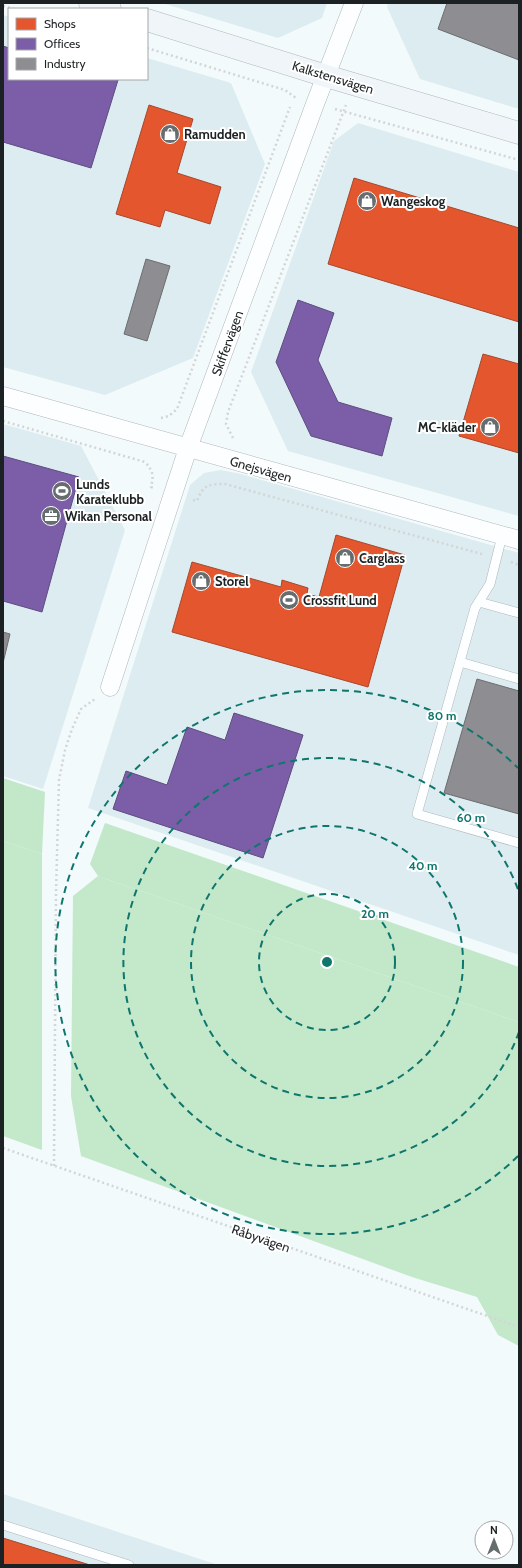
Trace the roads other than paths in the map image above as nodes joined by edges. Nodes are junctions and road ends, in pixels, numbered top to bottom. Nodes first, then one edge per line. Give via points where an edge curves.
1 (90, 3) edge
2 (354, 3) edge
3 (107, 8) edge
4 (148, 20) edge
5 (326, 76) junction
6 (519, 133) edge
7 (3, 396) edge
8 (188, 448) junction
9 (511, 538) edge
10 (479, 602) junction
11 (519, 613) edge
12 (460, 662) junction
13 (519, 679) edge
14 (110, 687) road end
15 (519, 843) edge
16 (3, 1525) edge
17 (129, 1565) edge

1 - 3 street
2 - 5 street, Skiffervägen
4 - 5 street, Kalkstensvägen
5 - 6 street, Kalkstensvägen
5 - 8 street, Skiffervägen
7 - 8 street, Gnejsvägen
8 - 9 street, Gnejsvägen
8 - 14 street, Skiffervägen
9 - 10 lane via 497,558 490,584
10 - 11 lane
10 - 12 lane via 475,608
12 - 13 lane
12 - 15 lane via 417,814
16 - 17 lane

